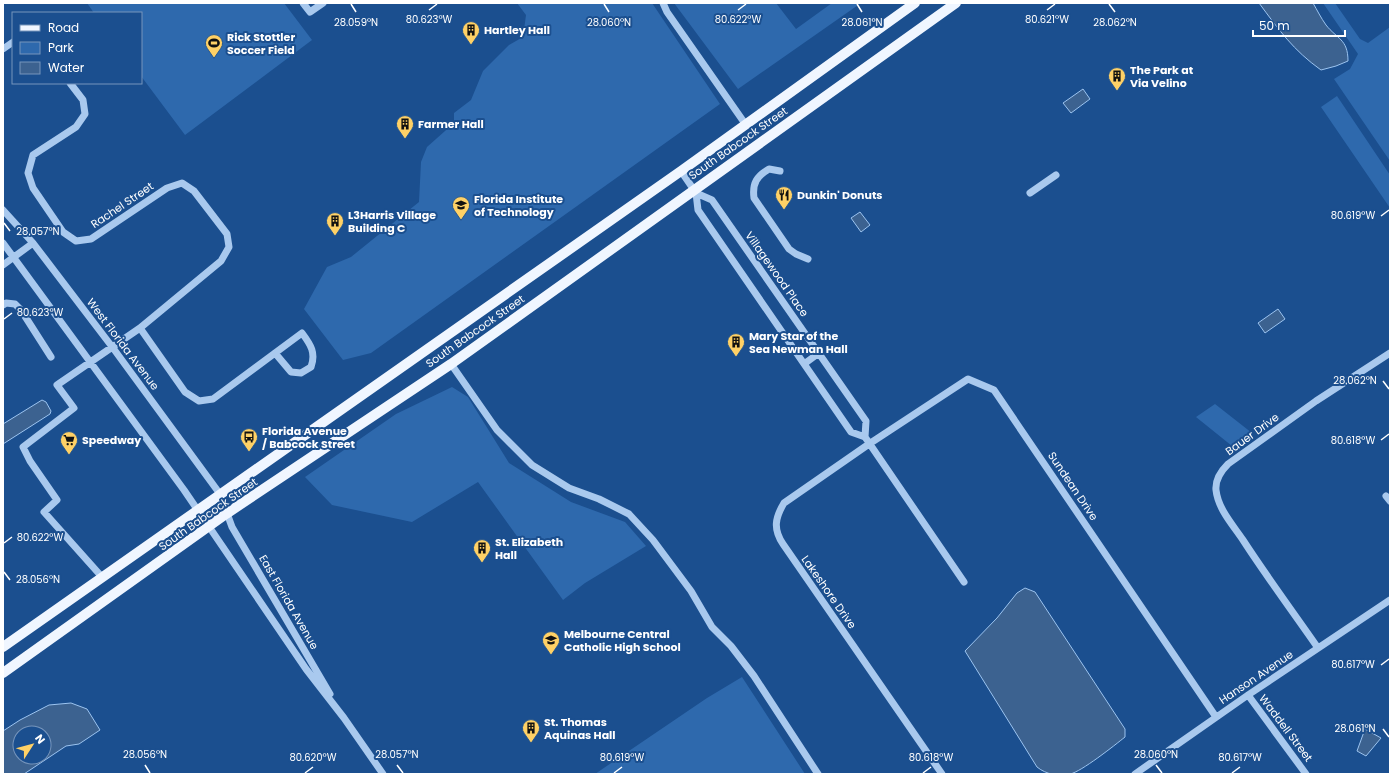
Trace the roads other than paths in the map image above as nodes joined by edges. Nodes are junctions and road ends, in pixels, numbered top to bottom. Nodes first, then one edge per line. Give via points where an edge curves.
1 (303, 3) edge
2 (323, 3) edge
3 (663, 3) edge
4 (916, 3) edge
5 (956, 3) edge
6 (12, 43) edge
7 (3, 49) edge
8 (71, 84) edge
9 (746, 125) junction
10 (681, 171) junction
11 (780, 171) dead end
12 (1056, 175) dead end
13 (694, 191) junction
14 (1030, 193) dead end
15 (3, 210) edge
16 (3, 243) edge
17 (33, 243) junction
18 (14, 257) junction
19 (808, 259) dead end
20 (3, 266) edge
21 (3, 305) edge
22 (140, 328) junction
23 (113, 348) junction
24 (275, 353) junction
25 (819, 353) junction
26 (1390, 353) edge
27 (51, 357) dead end
28 (90, 364) junction
29 (451, 364) junction
30 (804, 364) junction
31 (864, 437) junction
32 (869, 444) junction
33 (220, 494) junction
34 (198, 510) junction
35 (226, 514) junction
36 (210, 526) junction
37 (102, 577) junction
38 (964, 582) dead end
39 (1390, 600) edge
40 (3, 647) edge
41 (1318, 648) junction
42 (3, 673) edge
43 (1248, 695) junction
44 (1216, 717) junction
45 (344, 718) junction
46 (382, 774) edge
47 (818, 774) edge
48 (942, 774) edge
49 (1135, 774) edge
50 (1306, 774) edge

1 - 2 street via 310,12
3 - 9 street
4 - 9 main road, South Babcock Street
5 - 13 main road, South Babcock Street
6 - 7 street
8 - 22 street, Rachel Street via 83,100 85,114 76,128 33,155 28,173 33,188 63,232 76,241 91,239 167,188 182,183 194,191 227,234 229,247 221,261
9 - 10 main road, South Babcock Street
10 - 13 street
10 - 33 main road, South Babcock Street
11 - 19 street via 769,169 760,174 754,181 754,198 789,249
12 - 14 street
13 - 25 street, Villagewood Place via 712,200
13 - 29 main road, South Babcock Street
13 - 30 street via 698,210
15 - 17 street, West Florida Avenue
16 - 18 street
17 - 18 street
17 - 23 street, West Florida Avenue
18 - 20 street
18 - 28 street
21 - 27 street via 15,304 21,310
22 - 23 street, Rachel Street
22 - 24 street via 185,392 199,401 213,399
23 - 28 street, Rachel Street
23 - 33 street, West Florida Avenue
24 - 24 street via 302,333 312,346 314,358 311,367 301,373 291,372
25 - 30 street
25 - 31 street, Villagewood Place via 866,421
26 - 41 street, Bauer Drive via 1320,398 1228,464 1216,482 1220,505
28 - 34 street
28 - 37 street, Rachel Street via 57,385 74,408 23,447 56,500 44,512
29 - 35 main road, South Babcock Street
29 - 47 street via 497,430 532,465 569,488 629,514 653,540 691,591 712,626 754,676
30 - 31 street via 851,432
31 - 32 street
32 - 38 street
32 - 44 street, Sundean Drive via 968,379 994,390
32 - 48 street, Lakeshore Drive via 784,503 778,514 776,531 782,544
33 - 34 main road, South Babcock Street
33 - 35 street, East Florida Avenue
34 - 36 street, East Florida Avenue
34 - 37 main road, South Babcock Street
35 - 36 main road, South Babcock Street
35 - 45 street, East Florida Avenue
36 - 42 main road, South Babcock Street
36 - 45 street, East Florida Avenue via 306,669
37 - 40 main road, South Babcock Street
39 - 41 street, Hanson Avenue
41 - 43 street, Hanson Avenue
43 - 44 street, Hanson Avenue
43 - 50 street, Waddell Street
44 - 49 street, Hanson Avenue
45 - 46 street, East Florida Avenue

